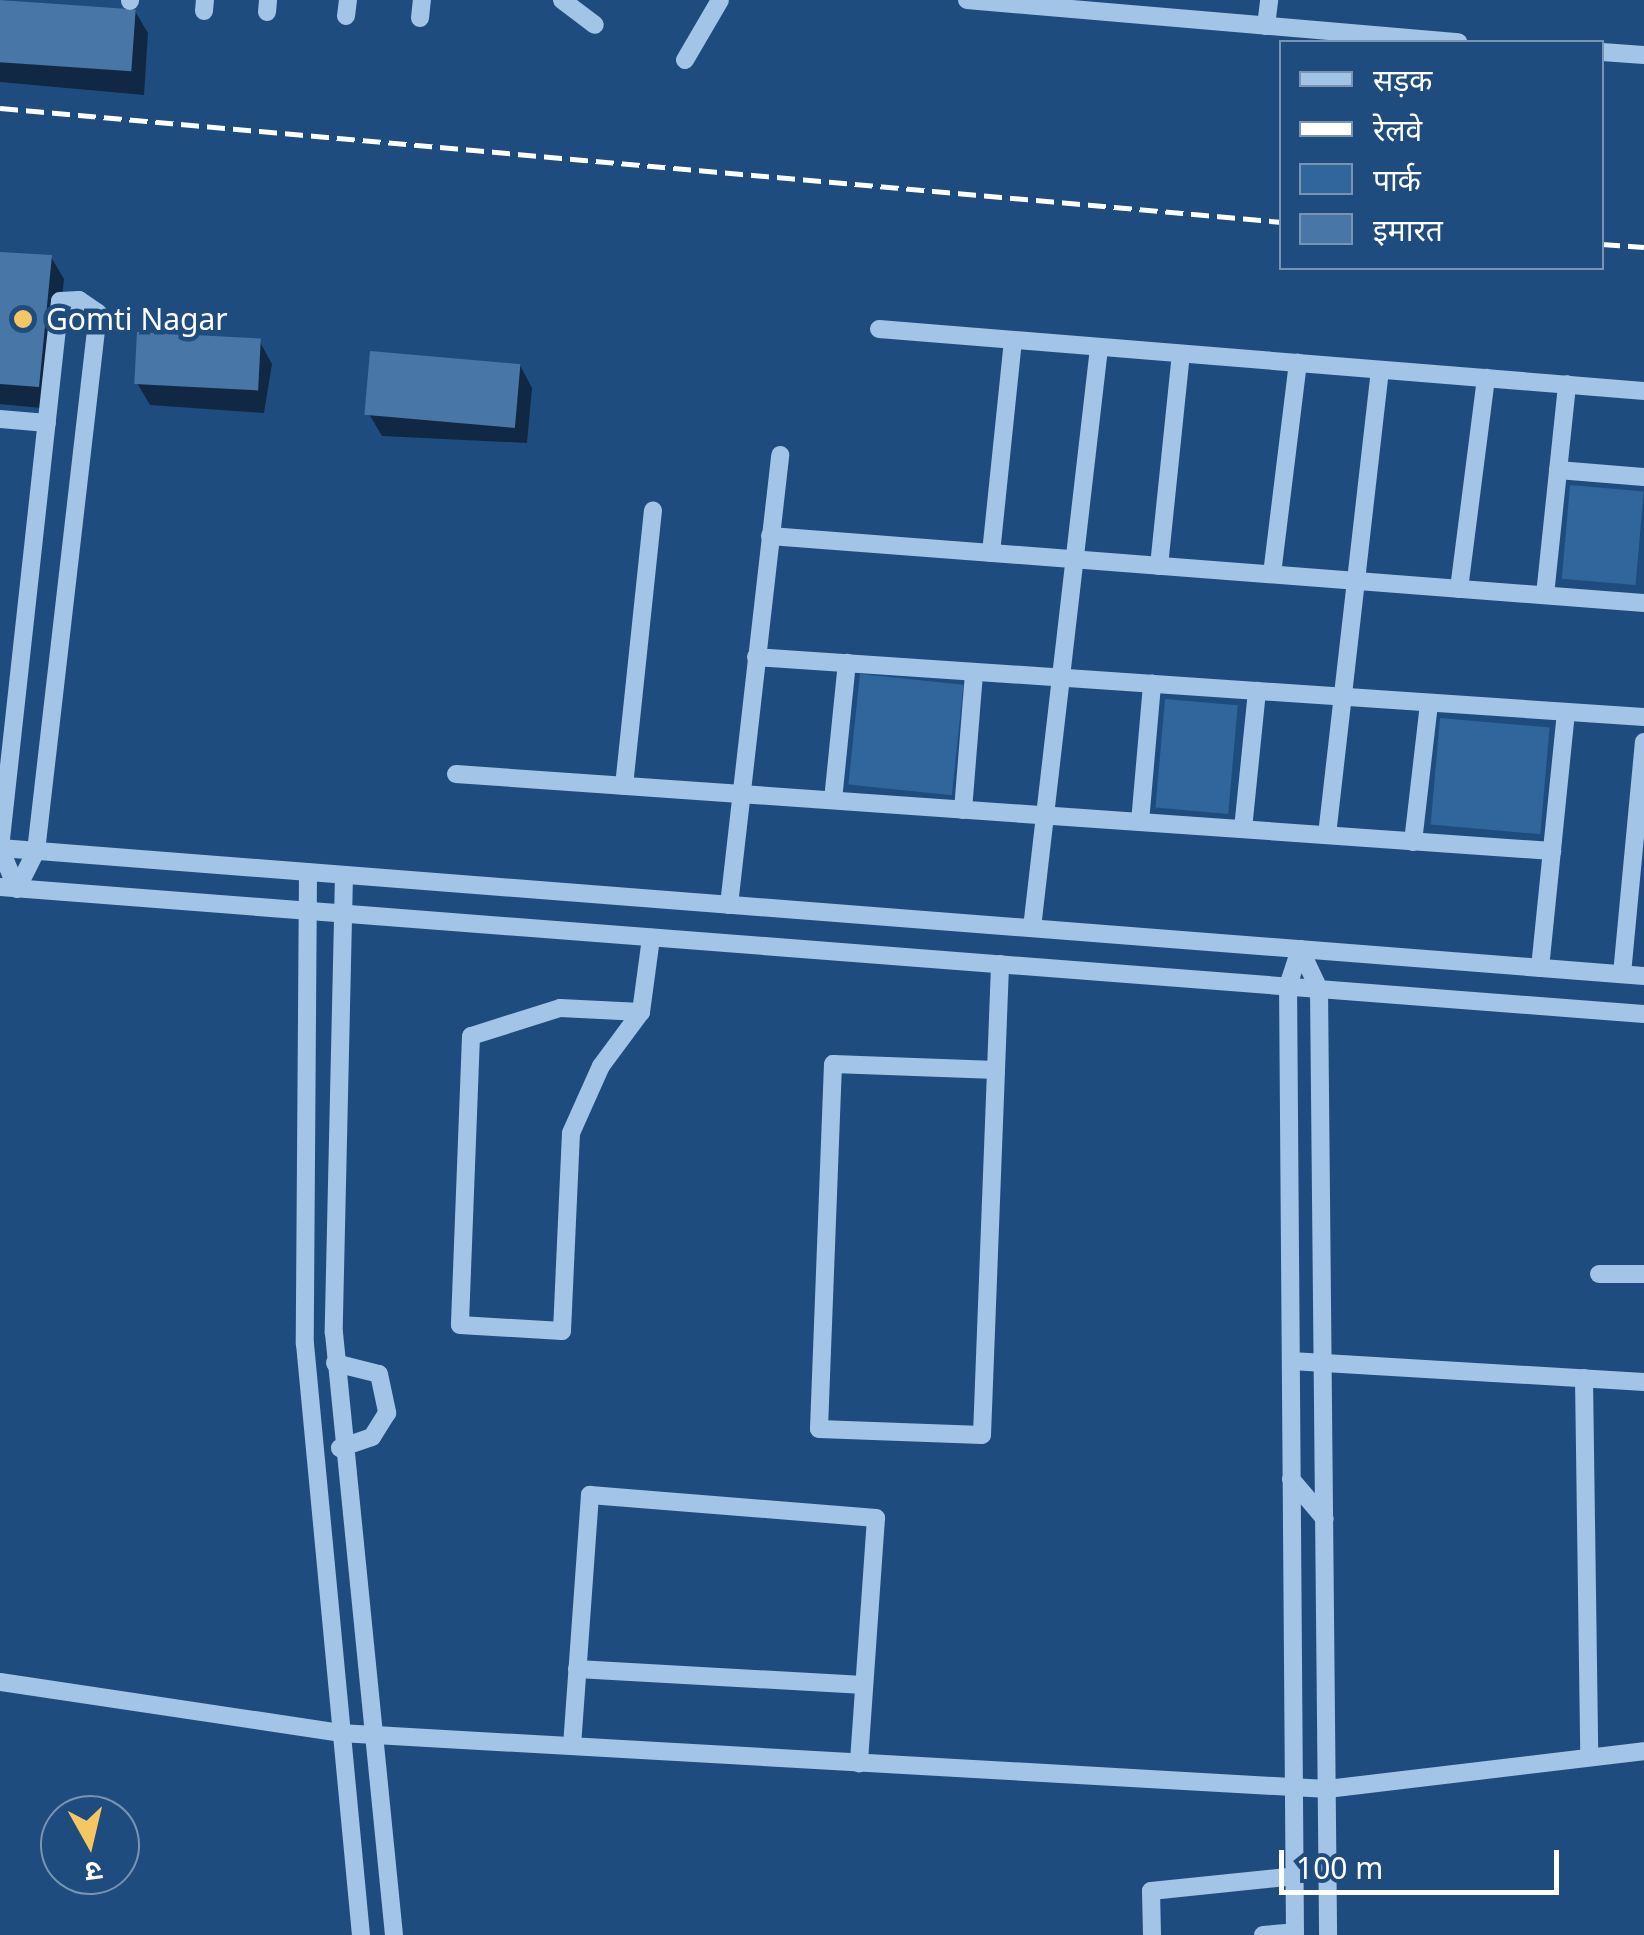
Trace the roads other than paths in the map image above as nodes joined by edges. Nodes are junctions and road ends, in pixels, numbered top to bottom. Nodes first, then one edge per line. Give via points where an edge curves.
1 (562, 0) edge
2 (720, 0) edge
3 (967, 0) edge
4 (1269, 0) edge
5 (1158, 8) edge
6 (595, 25) dead end
7 (1266, 26) junction
8 (1434, 40) edge
9 (1604, 52) edge
10 (1644, 55) edge
11 (685, 60) dead end
12 (879, 328) dead end
13 (1013, 340) junction
14 (1099, 348) junction
15 (1181, 354) junction
16 (1298, 363) junction
17 (1380, 370) junction
18 (1486, 378) junction
19 (1567, 384) junction
20 (1644, 390) edge
21 (0, 419) edge
22 (47, 422) junction
23 (780, 455) dead end
24 (1558, 470) junction
25 (1644, 477) edge
26 (654, 511) dead end
27 (770, 536) junction
28 (991, 553) junction
29 (1074, 560) junction
30 (1160, 566) junction
31 (1272, 574) junction
32 (1356, 581) junction
33 (1459, 588) junction
34 (1545, 595) junction
35 (1644, 603) edge
36 (756, 657) junction
37 (847, 663) junction
38 (974, 672) junction
39 (1061, 678) junction
40 (1152, 684) junction
41 (1257, 691) junction
42 (1342, 697) junction
43 (1429, 703) junction
44 (1566, 712) junction
45 (1644, 717) edge
46 (1644, 742) edge
47 (456, 774) dead end
48 (624, 786) junction
49 (741, 794) junction
50 (833, 800) junction
51 (963, 810) junction
52 (1045, 816) junction
53 (1140, 822) junction
54 (1243, 830) junction
55 (1640, 832) edge
56 (1327, 836) junction
57 (1413, 842) junction
58 (0, 848) edge
59 (36, 851) junction
60 (1552, 851) junction
61 (308, 872) junction
62 (344, 875) junction
63 (9, 888) edge
64 (729, 905) junction
65 (307, 911) junction
66 (342, 914) junction
67 (1032, 928) junction
68 (651, 938) junction
69 (1300, 949) junction
70 (1000, 964) junction
71 (1540, 968) junction
72 (1622, 974) junction
73 (1644, 976) edge
74 (1288, 986) junction
75 (1319, 989) junction
76 (640, 1012) junction
77 (1644, 1014) edge
78 (996, 1070) junction
79 (1599, 1274) dead end
80 (1644, 1274) edge
81 (1290, 1361) junction
82 (1323, 1362) junction
83 (335, 1364) junction
84 (1584, 1378) junction
85 (1644, 1382) edge
86 (340, 1448) junction
87 (1292, 1479) junction
88 (1325, 1519) junction
89 (578, 1670) junction
90 (0, 1682) edge
91 (864, 1686) junction
92 (340, 1733) junction
93 (371, 1735) junction
94 (572, 1746) junction
95 (1644, 1750) edge
96 (1589, 1757) junction
97 (859, 1762) junction
98 (1294, 1787) junction
99 (1328, 1789) junction
100 (1295, 1876) junction
101 (1295, 1933) edge
102 (361, 1935) edge
103 (394, 1935) edge
104 (1152, 1935) edge
105 (1263, 1935) edge
106 (1328, 1935) edge

1 - 6 street
2 - 11 street
3 - 5 street
4 - 7 street
5 - 7 street
7 - 8 street
9 - 10 street
12 - 13 street
13 - 14 street
13 - 28 street
14 - 15 street
14 - 29 street
15 - 16 street
15 - 30 street
16 - 17 street
16 - 31 street
17 - 18 street
17 - 32 street
18 - 19 street
18 - 33 street
19 - 20 street
19 - 24 street
21 - 22 street
22 - 58 street
22 - 59 street via 60,300 79,300 98,313
23 - 27 street
24 - 25 street
24 - 34 street
26 - 48 street
27 - 28 street
27 - 36 street
28 - 29 street
29 - 30 street
29 - 39 street
30 - 31 street
31 - 32 street
32 - 33 street
32 - 42 street
33 - 34 street
34 - 35 street
36 - 37 street
36 - 49 street
37 - 38 street
37 - 50 street
38 - 39 street
38 - 51 street
39 - 40 street
39 - 52 street
40 - 41 street
40 - 53 street
41 - 42 street
41 - 54 street
42 - 43 street
42 - 56 street
43 - 44 street
43 - 57 street
44 - 45 street
44 - 60 street
46 - 55 street
47 - 48 street
48 - 49 street
49 - 50 street
49 - 64 street
50 - 51 street
51 - 52 street
52 - 53 street
52 - 67 street
53 - 54 street
54 - 56 street
55 - 72 street
56 - 57 street
57 - 60 street
58 - 59 street
58 - 63 street
59 - 61 street
59 - 63 street
60 - 71 street
61 - 62 street
61 - 65 street
62 - 64 street
62 - 66 street
63 - 65 street
64 - 67 street
65 - 66 street
65 - 92 street via 305,1344
66 - 68 street
66 - 83 street
67 - 69 street
68 - 70 street
68 - 76 street
69 - 71 street
69 - 74 street
69 - 75 street
70 - 74 street
70 - 78 street
71 - 72 street
72 - 73 street
74 - 75 street
74 - 81 street
75 - 77 street
75 - 82 street
76 - 76 street via 570,1133 562,1331 460,1325 471,1036 560,1008
78 - 78 street via 982,1435 819,1429 833,1064
79 - 80 street
81 - 82 street
81 - 87 street
82 - 84 street
82 - 88 street
83 - 86 street
83 - 86 street via 379,1374 387,1413 372,1437
84 - 85 street
84 - 96 street
86 - 93 street
87 - 88 street
87 - 98 street
88 - 99 street
89 - 91 street
89 - 91 street via 590,1495 876,1518
89 - 94 street
90 - 92 street
91 - 97 street
92 - 93 street
92 - 102 street
93 - 94 street
93 - 103 street
94 - 97 street
95 - 96 street
96 - 99 street
97 - 98 street
98 - 99 street
98 - 100 street
99 - 106 street
100 - 101 street
100 - 104 street via 1151,1891
101 - 105 street

